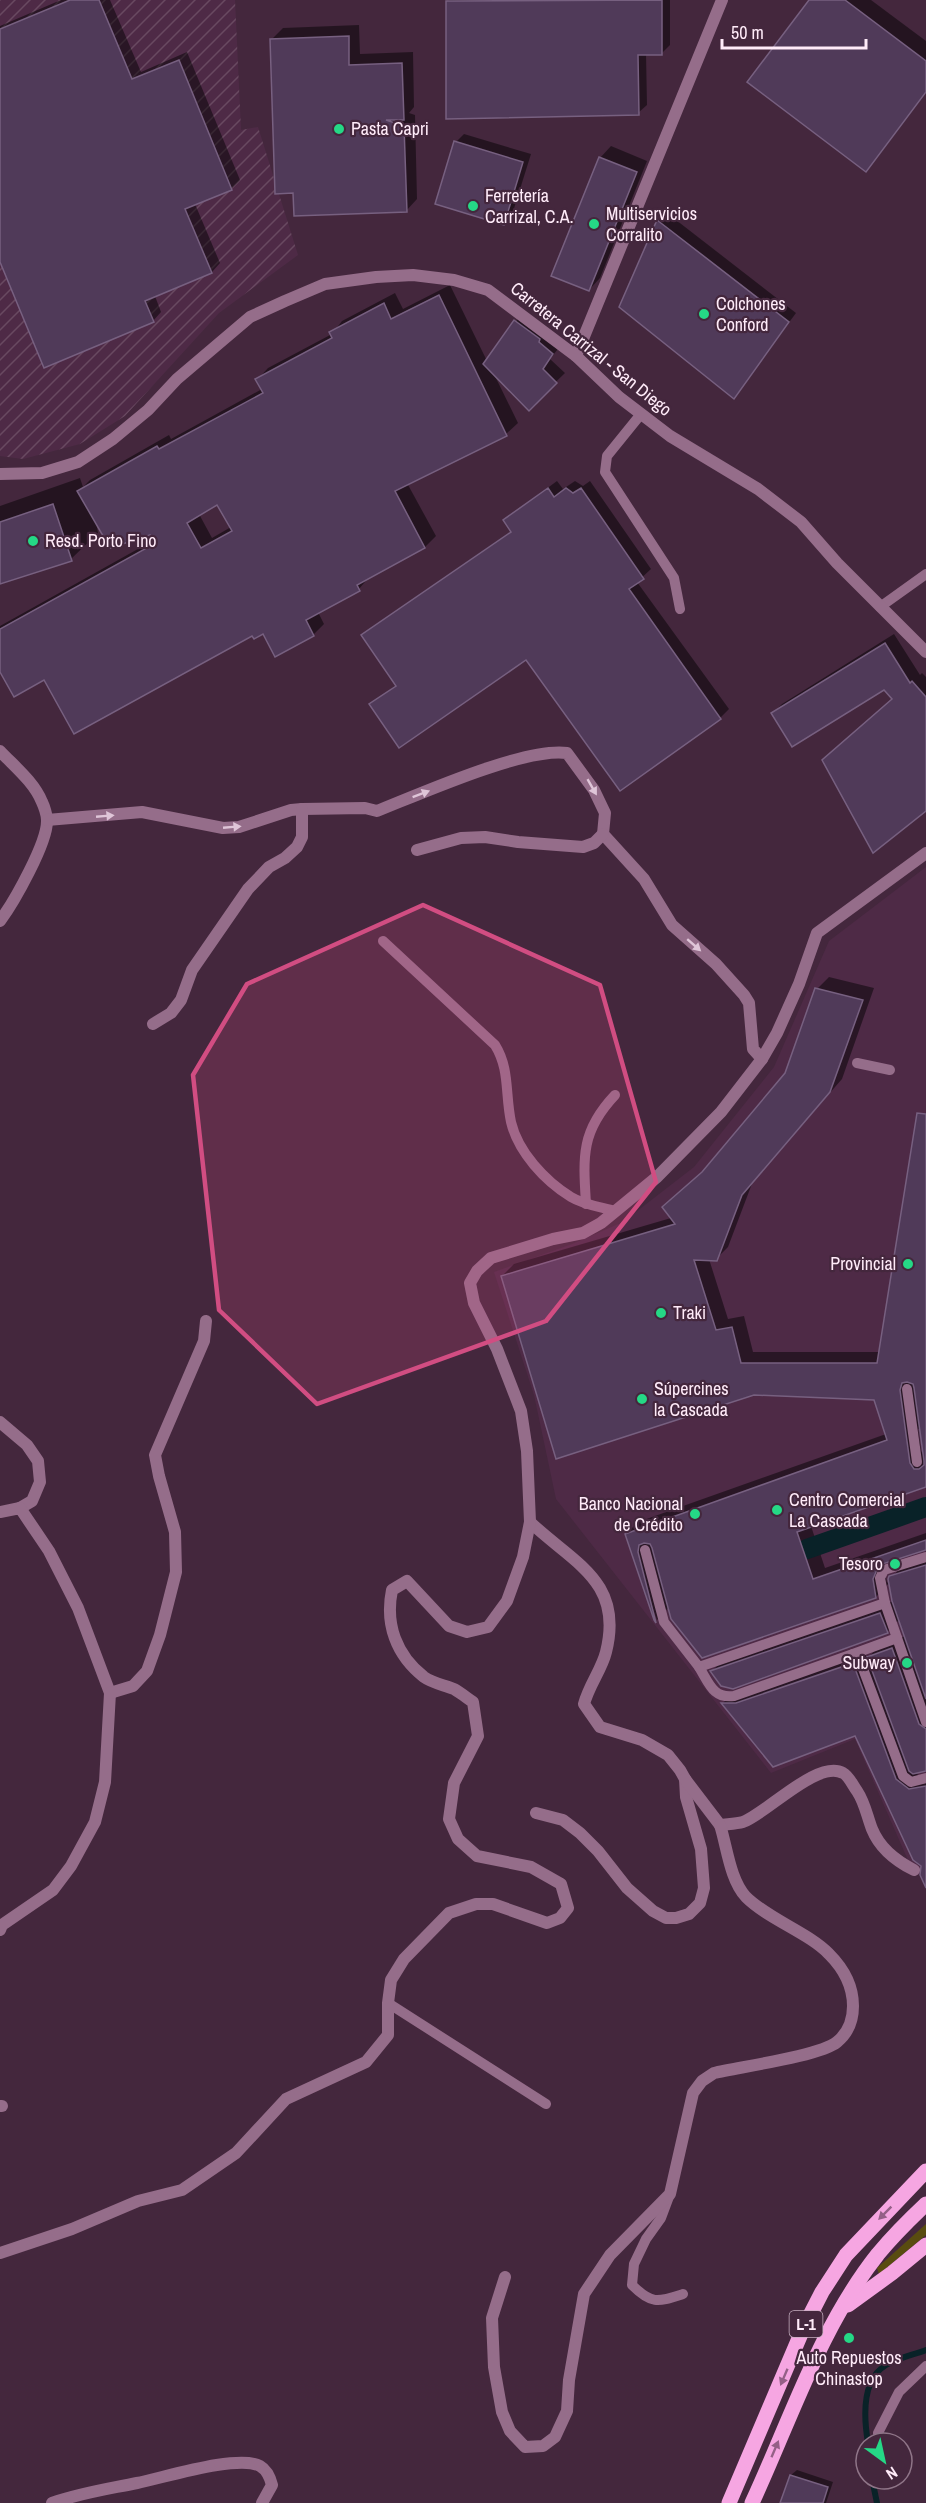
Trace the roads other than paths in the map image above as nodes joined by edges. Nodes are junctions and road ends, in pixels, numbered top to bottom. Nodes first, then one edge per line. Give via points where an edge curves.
1 (722, 0) edge
2 (576, 356) junction
3 (641, 414) junction
4 (0, 474) edge
5 (926, 574) edge
6 (880, 607) junction
7 (680, 609) dead end
8 (926, 652) edge
9 (0, 751) edge
10 (302, 809) junction
11 (47, 820) junction
12 (603, 834) junction
13 (417, 850) dead end
14 (926, 853) edge
15 (0, 921) edge
16 (383, 941) dead end
17 (153, 1024) dead end
18 (762, 1059) junction
19 (857, 1063) dead end
20 (890, 1070) dead end
21 (615, 1095) dead end
22 (586, 1204) junction
23 (615, 1211) junction
24 (206, 1321) dead end
25 (907, 1389) dead end
26 (0, 1422) edge
27 (917, 1462) dead end
28 (20, 1508) junction
29 (0, 1512) edge
30 (530, 1522) junction
31 (645, 1550) dead end
32 (926, 1557) edge
33 (885, 1603) junction
34 (897, 1638) junction
35 (853, 1654) junction
36 (699, 1667) junction
37 (110, 1693) junction
38 (926, 1722) edge
39 (926, 1778) edge
40 (685, 1779) junction
41 (536, 1813) dead end
42 (720, 1825) junction
43 (914, 1870) dead end
44 (0, 1930) edge
45 (388, 2003) junction
46 (546, 2104) dead end
47 (926, 2171) edge
48 (670, 2194) junction
49 (926, 2204) edge
50 (926, 2245) edge
51 (0, 2253) edge
52 (505, 2277) dead end
53 (683, 2294) dead end
54 (840, 2310) junction
55 (926, 2366) edge
56 (879, 2431) edge
57 (52, 2503) edge
58 (262, 2503) edge
59 (729, 2503) edge
60 (752, 2503) edge

1 - 2 street
2 - 3 street, Carretera Carrizal - San Diego
2 - 4 street, Carretera Carrizal - San Diego via 488,290 454,280 413,275 325,284 250,317 177,379 148,410 78,462 42,473
3 - 6 street, Carretera Carrizal - San Diego via 670,436 759,489 801,522
3 - 7 lane via 607,456 605,472 674,578
5 - 6 lane
6 - 8 street, Carretera Carrizal - San Diego
9 - 11 street via 31,784
11 -> 10 street via 142,812 223,828
10 -> 12 street via 377,811 485,770 558,751 567,753 594,790 605,813
10 - 17 street via 302,837 297,847 269,867 248,889 192,970 181,1000 171,1013
11 - 15 street via 39,848
12 - 13 street via 584,847 485,837 461,838
12 -> 18 street via 644,879 672,925 744,995 749,1003 753,1049
14 - 18 street via 817,933 799,984
16 - 22 lane via 495,1045 504,1059 511,1123 522,1147 541,1174
18 - 23 street via 721,1112 657,1177
19 - 20 lane
21 - 22 lane via 598,1113 586,1142
22 - 23 lane
23 - 30 street via 582,1233 491,1258 470,1283 474,1303 521,1411
24 - 37 street via 204,1341 155,1455 176,1532 176,1572 160,1635 147,1671 133,1686
25 - 27 lane
26 - 28 street via 27,1445 38,1461 40,1482 32,1501
28 - 29 street
28 - 37 street via 49,1551 78,1608
30 - 40 street via 590,1573 609,1604 605,1656 584,1704 600,1727 642,1740 668,1755
30 - 45 street via 523,1557 507,1601 488,1627 467,1632 449,1626 408,1581 392,1590 390,1631 405,1657 425,1678 456,1690 473,1702 478,1736 454,1783 449,1820 458,1839 477,1856 531,1867 561,1884 568,1908 560,1918 548,1923 493,1904 476,1904 450,1913 404,1959 391,1980
31 - 36 lane via 664,1622
32 - 33 lane via 884,1570 880,1578
33 - 34 lane
33 - 36 lane
34 - 35 lane
34 - 38 lane
35 - 36 lane via 723,1698 716,1694
35 - 39 lane via 859,1658 903,1776 912,1782
37 - 44 street via 105,1782 96,1822 72,1866 53,1890
40 - 41 street via 686,1797 701,1849 704,1888 700,1904 689,1914 676,1918 653,1911 627,1888 598,1851 562,1820
40 - 42 street
42 - 43 street via 742,1822 799,1784 834,1770 844,1773 859,1794 873,1832 886,1852
42 - 48 street via 737,1883 746,1897 828,1953 845,1974 853,1994 853,2014 846,2034 835,2044 714,2073 702,2081 693,2093
45 - 46 lane
45 - 51 street via 388,2035 366,2062 286,2099 236,2153 182,2190 138,2201
47 -> 59 main road, L-1 via 846,2255 822,2292
48 - 52 street via 610,2255 584,2294 567,2411 555,2437 543,2446 525,2447 510,2431 502,2412 494,2367 492,2318
48 - 53 lane via 634,2264 632,2285 644,2297 659,2302
49 - 54 main road, L-1 via 878,2254
50 - 54 main road
60 -> 54 main road, L-1
55 - 56 lane via 899,2392
57 - 58 street via 208,2466 250,2464 269,2474 272,2485

